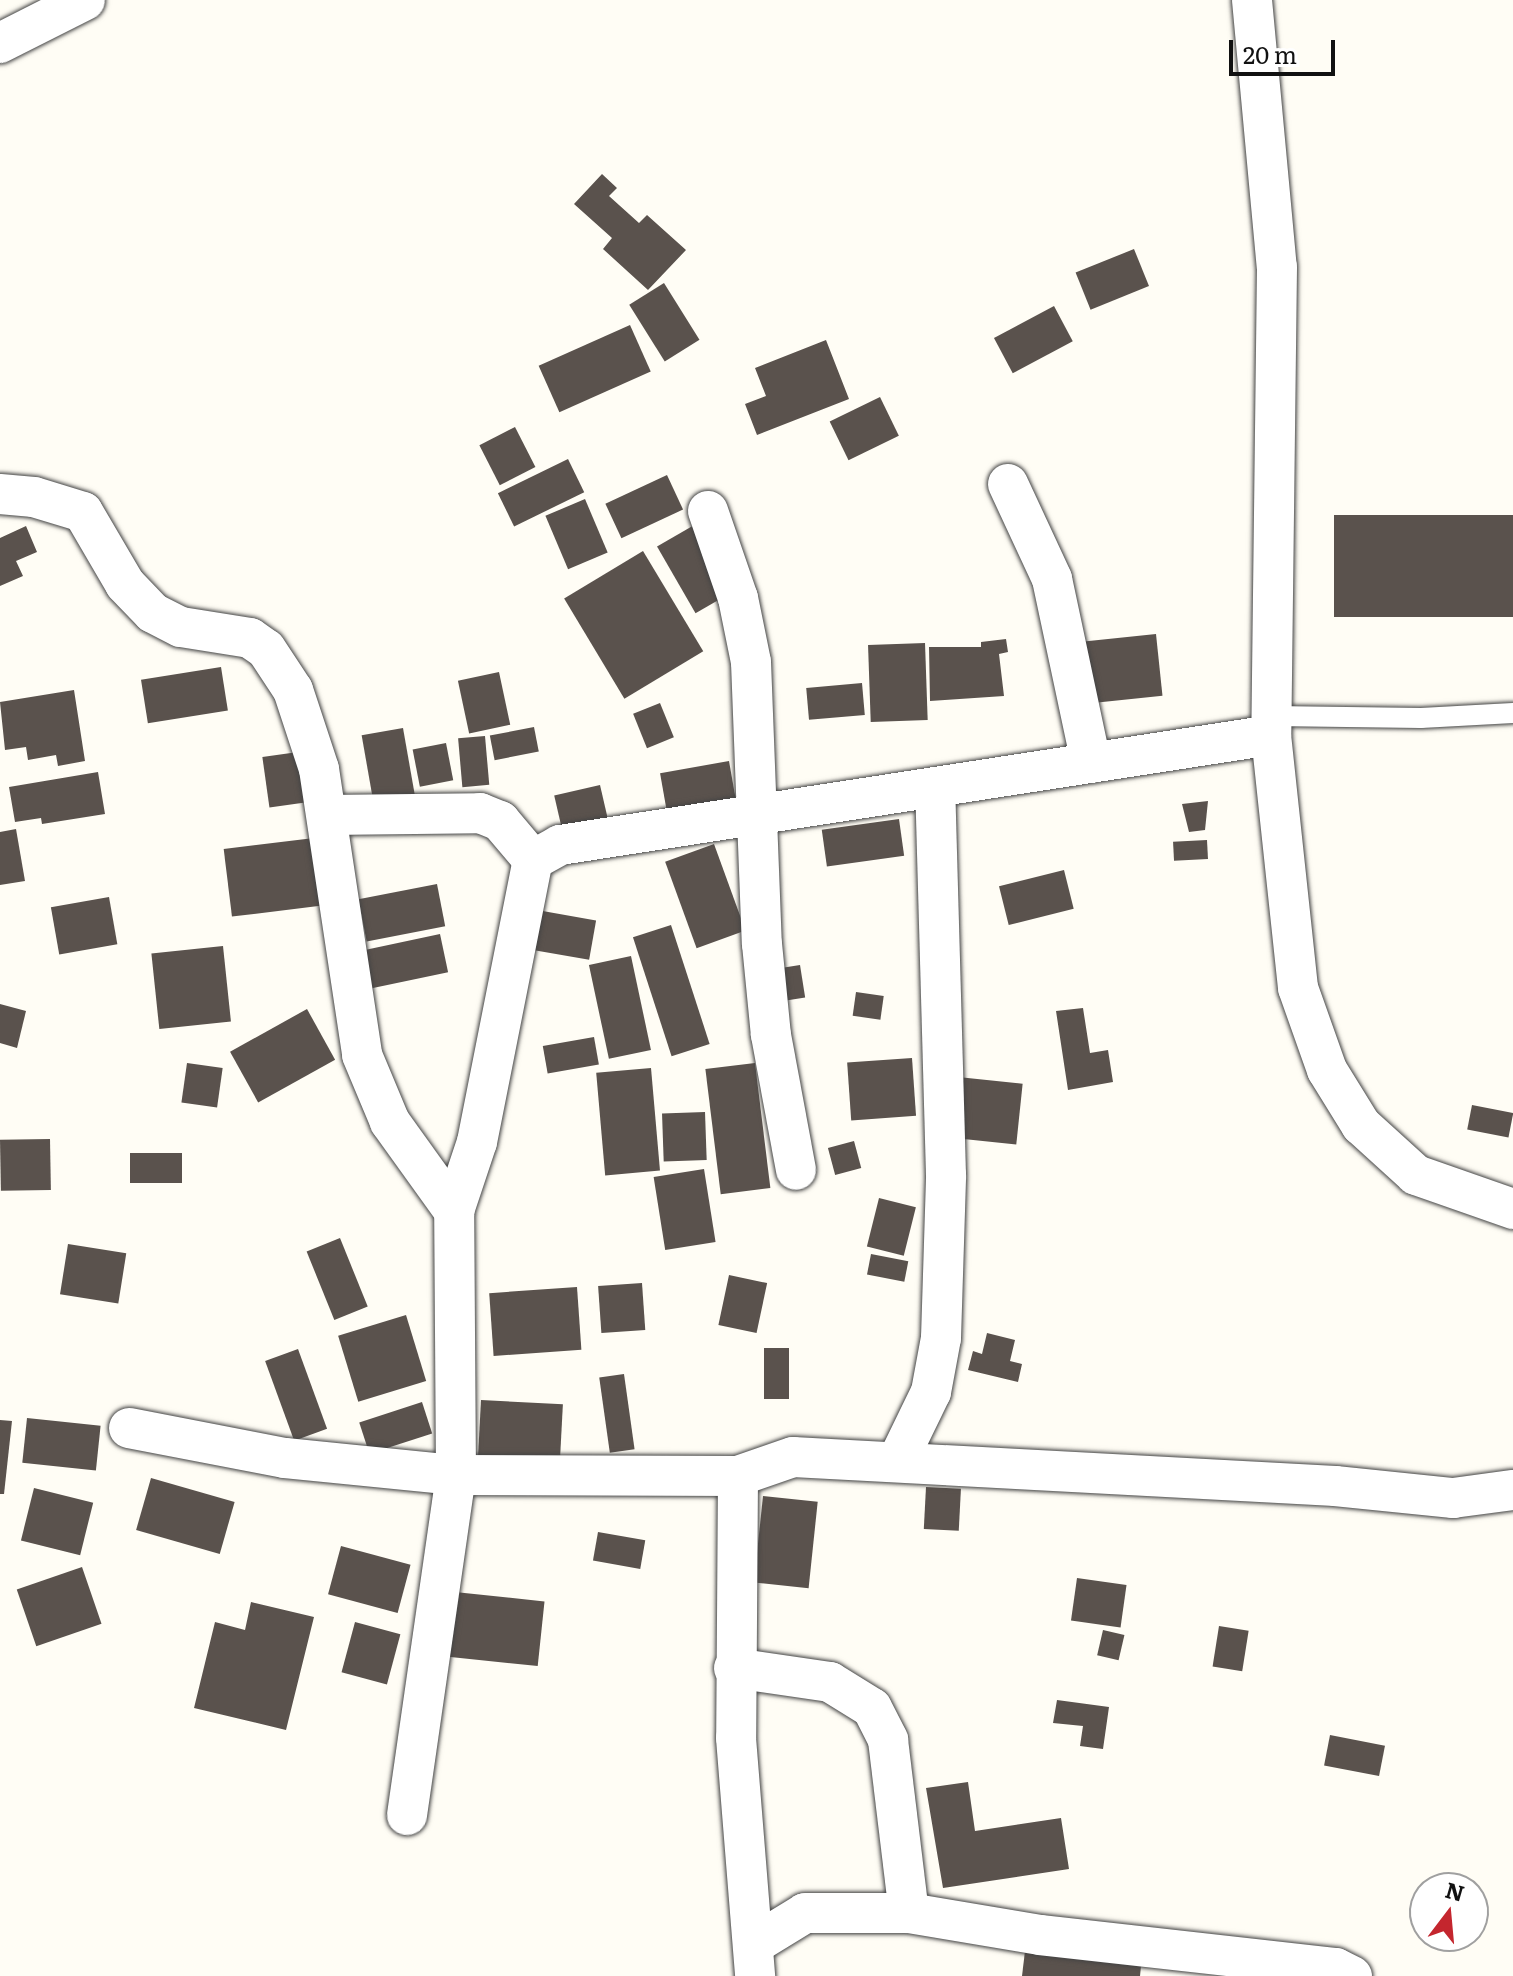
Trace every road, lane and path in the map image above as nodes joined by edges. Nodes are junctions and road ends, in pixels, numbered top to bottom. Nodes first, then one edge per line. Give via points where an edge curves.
1 (85, 0) edge
2 (1252, 0) edge
3 (0, 43) edge
4 (1008, 484) dead end
5 (0, 494) edge
6 (708, 511) dead end
7 (1513, 713) edge
8 (1272, 726) junction
9 (1091, 763) junction
10 (935, 788) junction
11 (759, 814) junction
12 (327, 815) junction
13 (533, 860) junction
14 (796, 1170) dead end
15 (1513, 1209) edge
16 (454, 1211) junction
17 (129, 1428) dead end
18 (897, 1462) junction
19 (456, 1475) junction
20 (738, 1476) junction
21 (1513, 1490) edge
22 (734, 1668) junction
23 (407, 1815) dead end
24 (909, 1913) junction
25 (756, 1959) edge
26 (1352, 1976) edge

1 - 3 street
2 - 8 street via 1277,267
4 - 9 street via 1052,579
5 - 12 street via 34,497 83,512 125,584 153,613 181,627 250,638 266,649 293,690 319,769
6 - 11 street via 738,598 751,662
7 - 8 lane
8 - 9 street
8 - 15 street via 1298,988 1327,1070 1361,1125 1416,1175
9 - 10 street
10 - 11 street
10 - 18 street via 946,1175 941,1338 931,1392
11 - 13 street via 560,845
11 - 14 street via 769,1020
12 - 13 street via 480,813 500,821
12 - 16 street via 362,1055 390,1122
13 - 16 street via 477,1142
16 - 19 street
17 - 19 street via 285,1458
18 - 20 street via 793,1457
18 - 21 street via 1335,1486 1453,1498
19 - 20 street
19 - 23 street
20 - 22 street
22 - 24 street via 830,1682 872,1708 888,1740
22 - 25 street
24 - 25 street via 805,1913
24 - 26 street via 1040,1935 1336,1968

